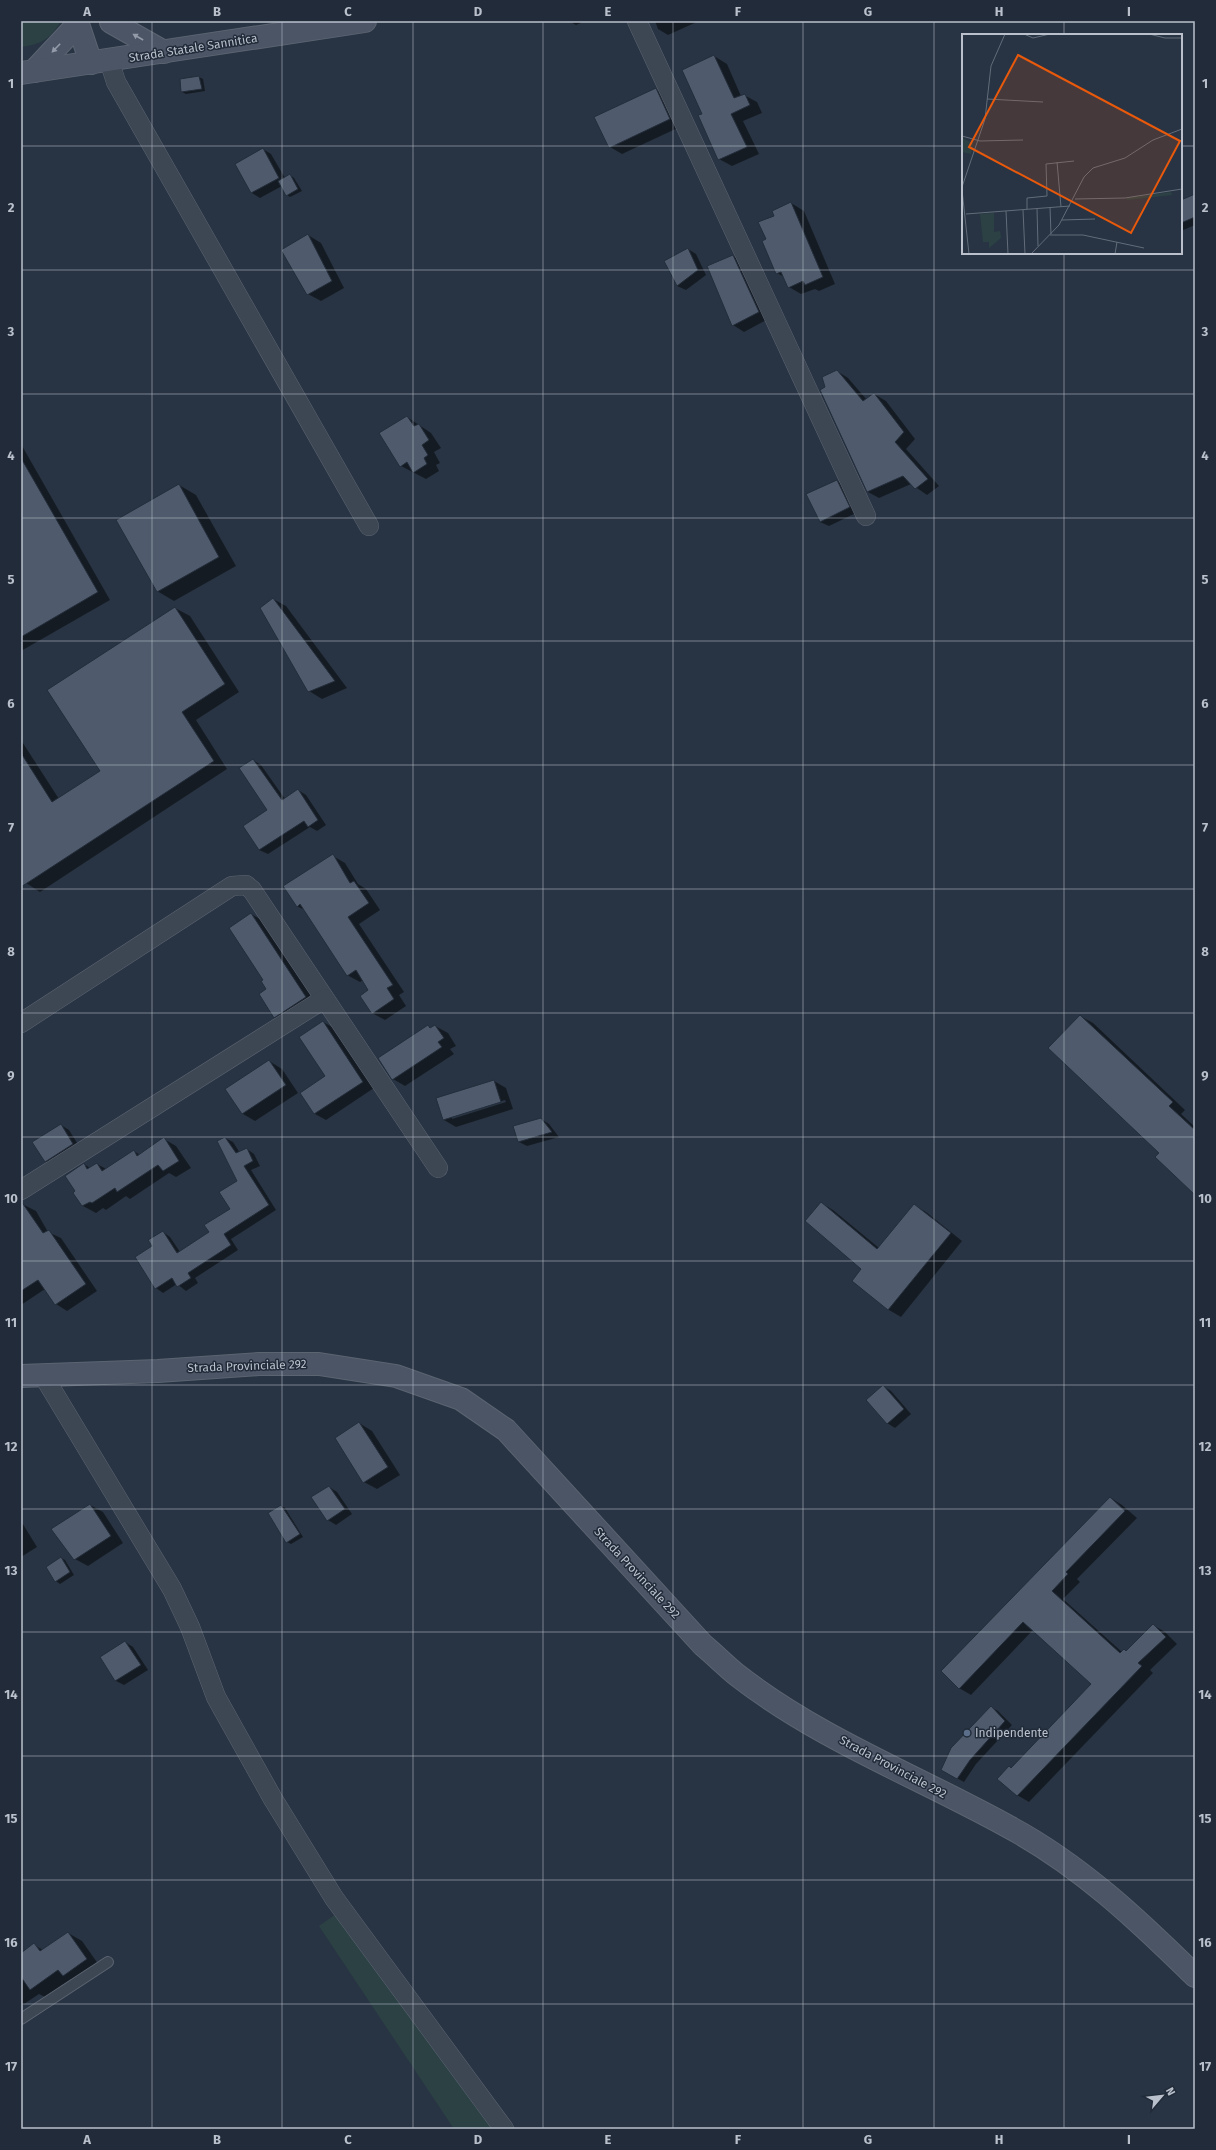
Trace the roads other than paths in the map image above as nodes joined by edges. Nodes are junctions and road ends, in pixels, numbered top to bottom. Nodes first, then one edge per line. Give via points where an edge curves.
1 (365, 21) edge
2 (637, 21) edge
3 (111, 22) edge
4 (78, 23) edge
5 (164, 52) junction
6 (100, 62) junction
7 (27, 72) edge
8 (866, 516) dead end
9 (370, 526) dead end
10 (324, 999) junction
11 (21, 1023) edge
12 (438, 1168) dead end
13 (21, 1190) edge
14 (43, 1375) junction
15 (21, 1376) edge
16 (108, 1962) dead end
17 (1195, 1976) edge
18 (21, 2019) edge
19 (504, 2129) edge

1 - 5 street, Strada Statale Sannitica
2 - 8 street
5 -> 3 street
3 - 6 street
4 - 6 street
4 -> 7 street
5 - 6 street, Strada Statale Sannitica
6 - 7 street, Strada Statale Sannitica
6 - 9 street via 116,82
10 - 11 street via 252,890 239,885 232,886
10 - 12 street
10 - 13 street
14 - 15 street, Strada Provinciale 292
14 - 17 street, Strada Provinciale 292 via 259,1364 319,1364 396,1376 461,1399 506,1430 703,1645 737,1675 786,1708 1045,1848 1106,1894 1147,1929
14 - 19 street via 172,1589 190,1626 216,1697 273,1800 334,1898
16 - 18 lane

